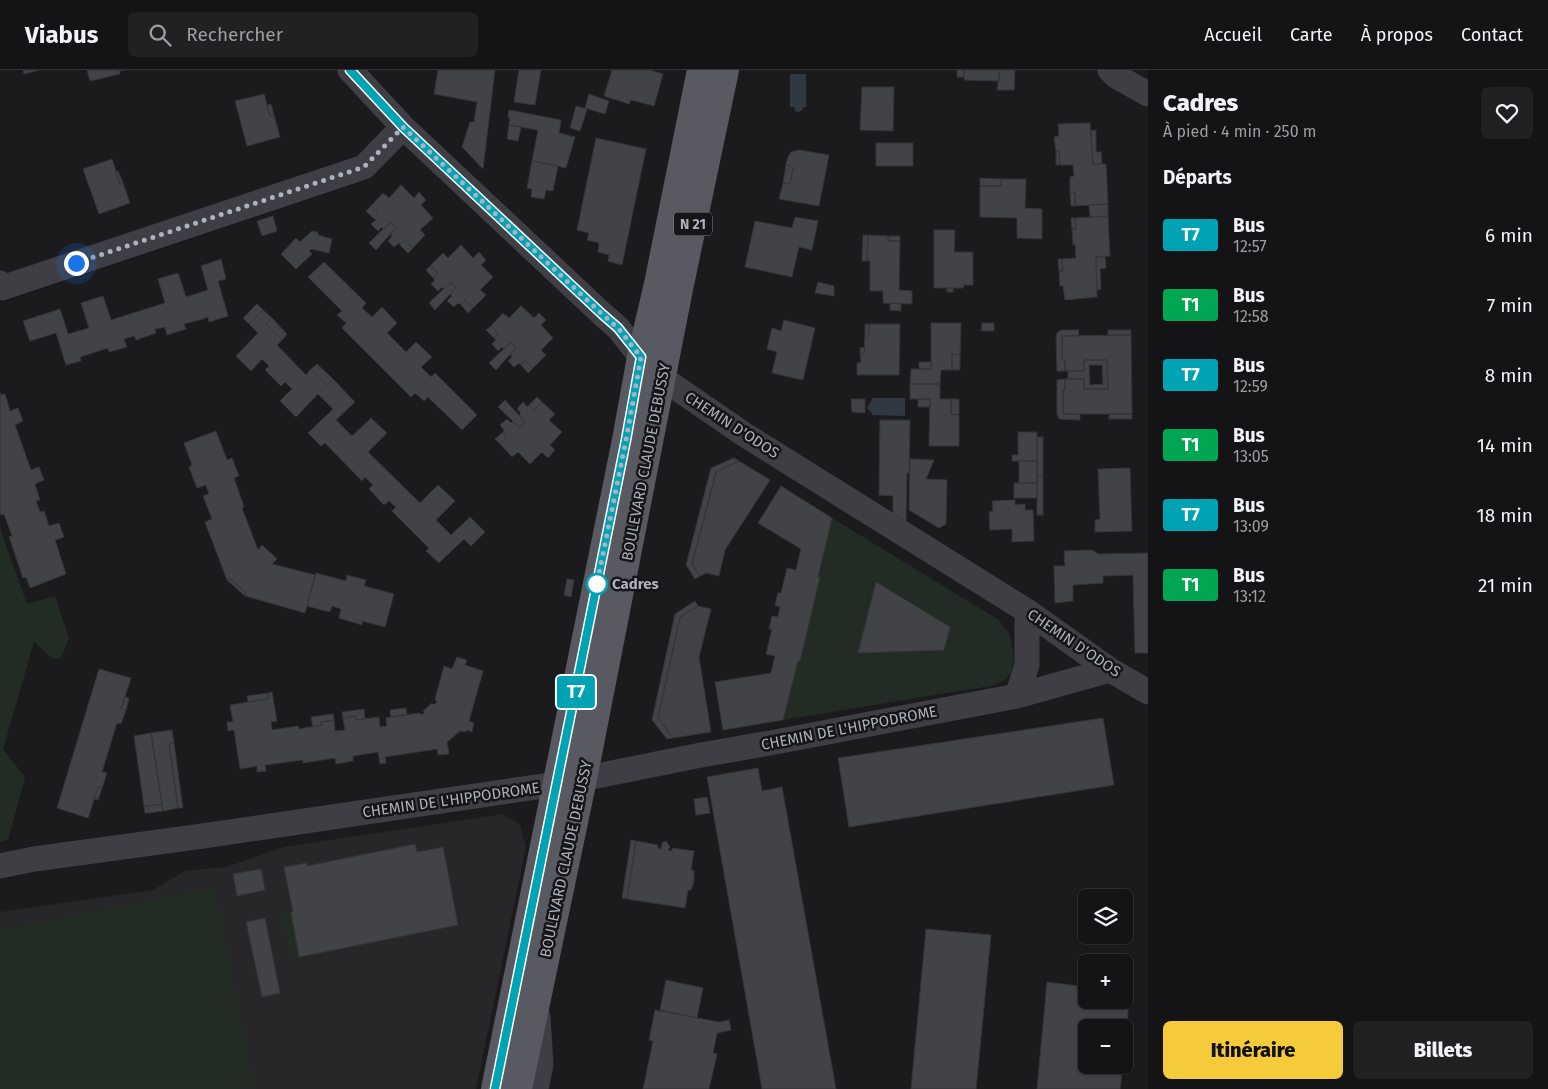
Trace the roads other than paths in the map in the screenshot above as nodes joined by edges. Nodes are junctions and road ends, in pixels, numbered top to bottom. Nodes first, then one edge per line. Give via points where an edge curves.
1 (350, 70) edge
2 (701, 70) edge
3 (725, 70) edge
4 (1110, 70) edge
5 (1148, 94) edge
6 (403, 127) junction
7 (0, 283) edge
8 (641, 357) junction
9 (662, 378) junction
10 (1027, 611) junction
11 (1110, 670) junction
12 (1148, 692) edge
13 (1017, 696) junction
14 (570, 782) junction
15 (0, 866) edge
16 (537, 1001) junction
17 (495, 1089) edge
18 (518, 1089) edge
19 (536, 1089) edge

1 - 6 street, CHEMIN D'ODOS
2 - 8 main road, BOULEVARD CLAUDE DEBUSSY / N 21
3 - 9 main road, BOULEVARD CLAUDE DEBUSSY / N 21
4 - 5 street
6 - 7 street via 364,167 2,288
6 - 8 street, CHEMIN D'ODOS via 618,328
8 - 9 street, CHEMIN D'ODOS
8 - 14 main road, BOULEVARD CLAUDE DEBUSSY / N 21
9 - 10 street, CHEMIN D'ODOS via 745,435
9 - 14 main road, BOULEVARD CLAUDE DEBUSSY / N 21
10 - 11 street, CHEMIN D'ODOS
10 - 13 street via 1026,665
11 - 12 street, CHEMIN D'ODOS
11 - 13 street, CHEMIN DE L'HIPPODROME
13 - 14 street, CHEMIN DE L'HIPPODROME
14 - 15 street, CHEMIN DE L'HIPPODROME
14 - 16 main road, BOULEVARD CLAUDE DEBUSSY / N 21
14 - 17 main road, BOULEVARD CLAUDE DEBUSSY / N 21
16 - 18 main road, BOULEVARD CLAUDE DEBUSSY / N 21
16 - 19 street via 541,1065

